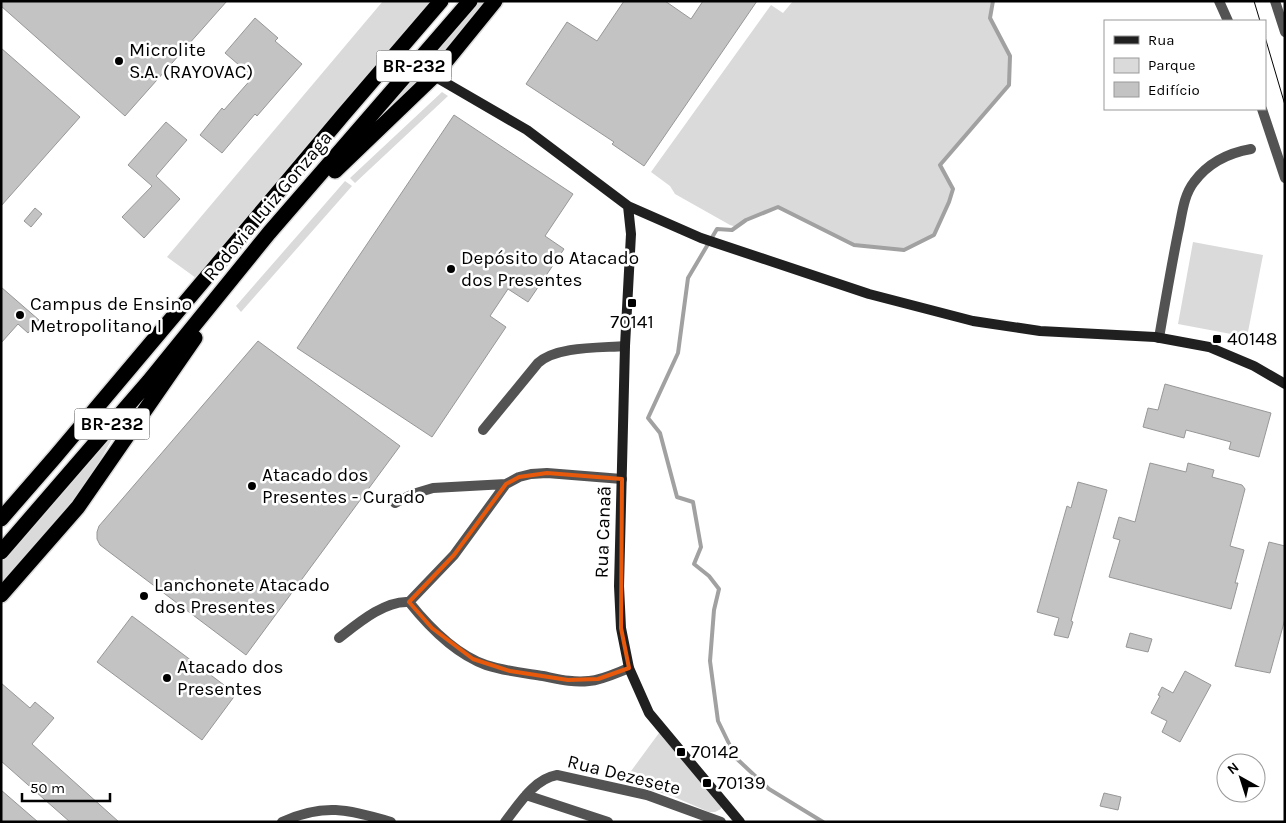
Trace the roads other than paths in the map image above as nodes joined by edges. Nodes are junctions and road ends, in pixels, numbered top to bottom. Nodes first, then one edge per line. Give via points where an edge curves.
1 (441, 1) edge
2 (470, 1) edge
3 (494, 1) edge
4 (1219, 1) edge
5 (1275, 1) edge
6 (1228, 20) edge
7 (1285, 32) edge
8 (434, 76) junction
9 (1262, 110) edge
10 (1251, 149) dead end
11 (1285, 178) edge
12 (628, 206) junction
13 (268, 233) junction
14 (220, 293) junction
15 (1159, 338) junction
16 (625, 346) junction
17 (1285, 384) edge
18 (483, 430) dead end
19 (622, 479) junction
20 (506, 484) junction
21 (395, 503) dead end
22 (1, 519) edge
23 (1, 552) edge
24 (1, 596) edge
25 (409, 602) junction
26 (339, 638) dead end
27 (629, 668) junction
28 (526, 795) junction
29 (282, 822) edge
30 (390, 822) edge
31 (505, 822) edge
32 (608, 822) edge
33 (720, 822) edge
34 (740, 822) edge

1 - 22 highway, Rodovia Luiz Gonzaga / BR-232
2 - 13 highway, Rodovia Luiz Gonzaga / BR-232
3 - 8 highway
4 - 6 street
5 - 7 street
8 - 12 main road via 527,130
8 - 13 highway
9 - 11 street
10 - 15 street via 1221,158 1193,184 1185,201
12 - 15 main road via 700,238 920,309 1040,331
12 - 16 main road, Rua Canaã via 631,234
13 - 14 highway, Rodovia Luiz Gonzaga / BR-232
14 - 23 highway, Rodovia Luiz Gonzaga / BR-232
14 - 24 highway via 204,324 78,507
15 - 17 main road via 1218,350
16 - 18 street via 545,356
16 - 19 main road, Rua Canaã
19 - 20 street via 547,473 519,476
19 - 27 main road, Rua Canaã via 619,586 621,628
20 - 21 street via 433,488
20 - 25 street via 454,555
25 - 26 street via 396,603 367,617
25 - 27 street via 422,618 461,652 486,665 581,681 598,680
27 - 34 main road, Rua Canaã via 649,713
28 - 31 street, Rua Dezesete
28 - 32 street
28 - 33 street, Rua Dezesete via 542,780 563,776 647,794
29 - 30 street via 323,809 346,810

